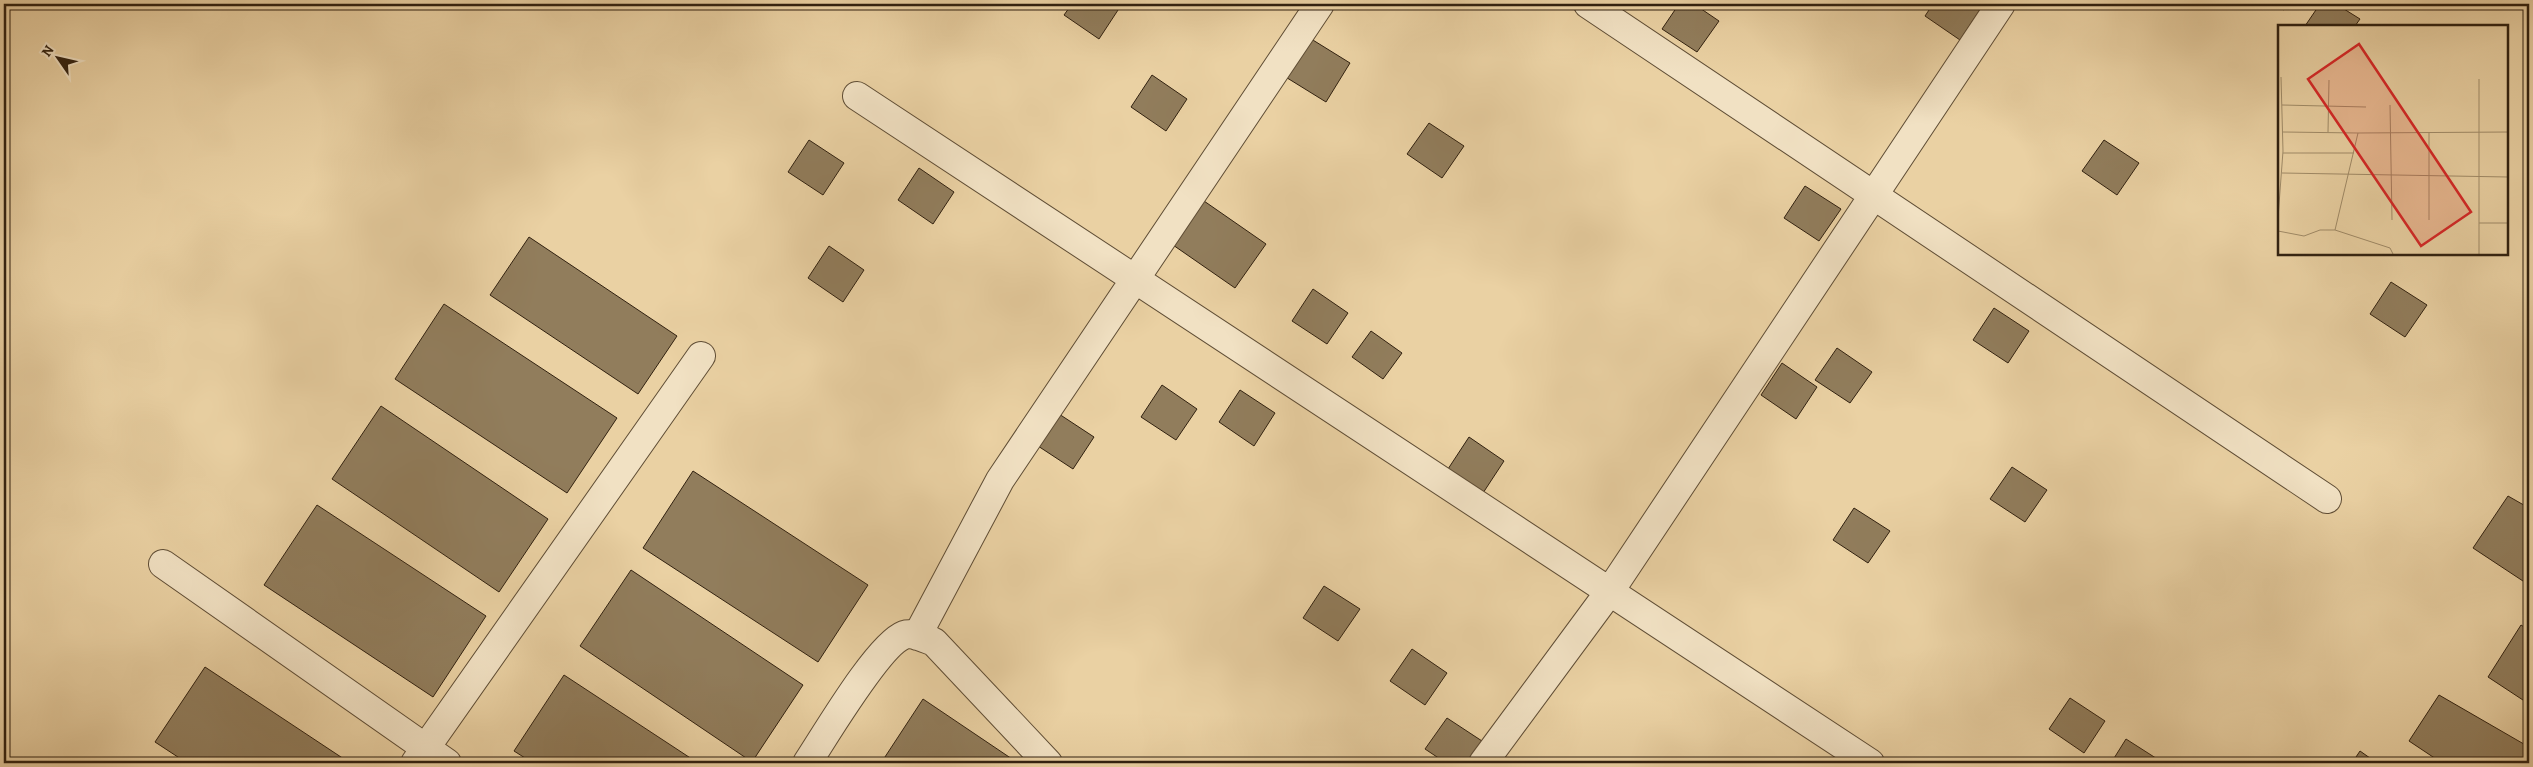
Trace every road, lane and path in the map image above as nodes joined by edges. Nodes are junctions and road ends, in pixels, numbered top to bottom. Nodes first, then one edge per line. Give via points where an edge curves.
1 (1320, 4) edge
2 (1588, 4) edge
3 (2001, 4) edge
4 (857, 96) dead end
5 (1874, 197) junction
6 (1135, 280) junction
7 (701, 356) dead end
8 (2327, 499) dead end
9 (163, 564) dead end
10 (1610, 591) junction
11 (917, 636) junction
12 (429, 758) edge
13 (807, 763) edge
14 (1048, 763) edge
15 (1483, 763) edge
16 (1870, 763) edge

1 - 6 street
2 - 5 street
3 - 5 street
4 - 6 street
5 - 8 street
5 - 10 street
6 - 10 street
6 - 11 street via 1000,480
7 - 12 street
9 - 12 street
10 - 15 street
10 - 16 street
11 - 13 street via 905,635 881,652
11 - 14 street via 934,642

